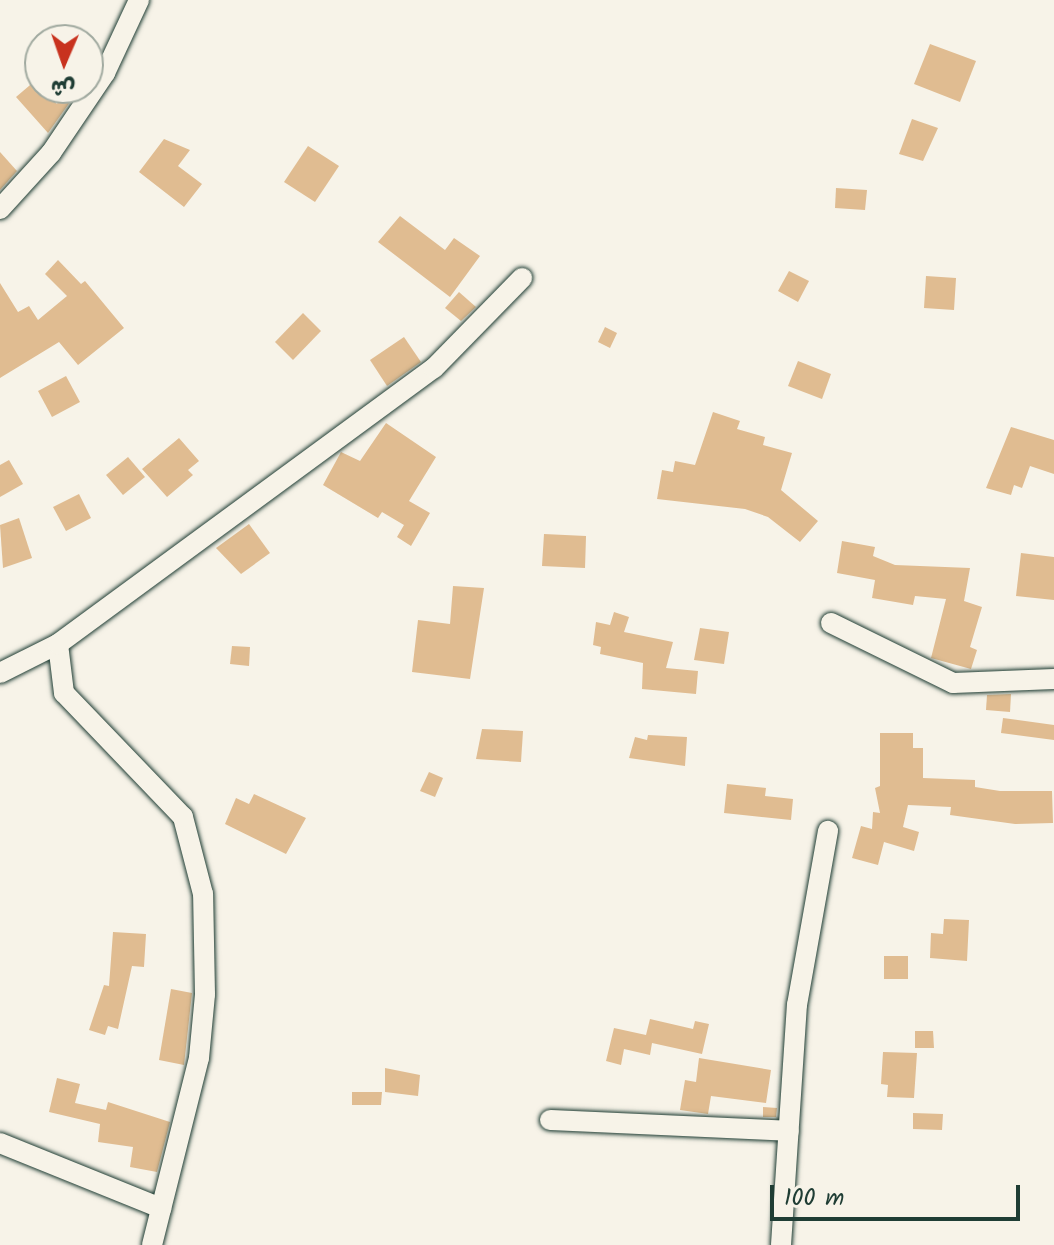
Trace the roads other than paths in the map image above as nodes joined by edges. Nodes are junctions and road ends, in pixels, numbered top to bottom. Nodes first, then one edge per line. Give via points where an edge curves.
1 (139, 0) edge
2 (0, 209) edge
3 (522, 278) dead end
4 (831, 623) dead end
5 (58, 644) junction
6 (0, 673) edge
7 (1054, 679) edge
8 (828, 831) dead end
9 (550, 1120) dead end
10 (789, 1131) junction
11 (0, 1143) edge
12 (161, 1208) junction
13 (152, 1245) edge
14 (781, 1245) edge

1 - 2 street via 105,73 51,153
3 - 5 street via 434,368
4 - 7 street via 953,683
5 - 6 street
5 - 12 street via 64,693 183,817 203,894 205,994 199,1058
8 - 10 street via 797,1005
9 - 10 street
10 - 14 street
11 - 12 street
12 - 13 street

